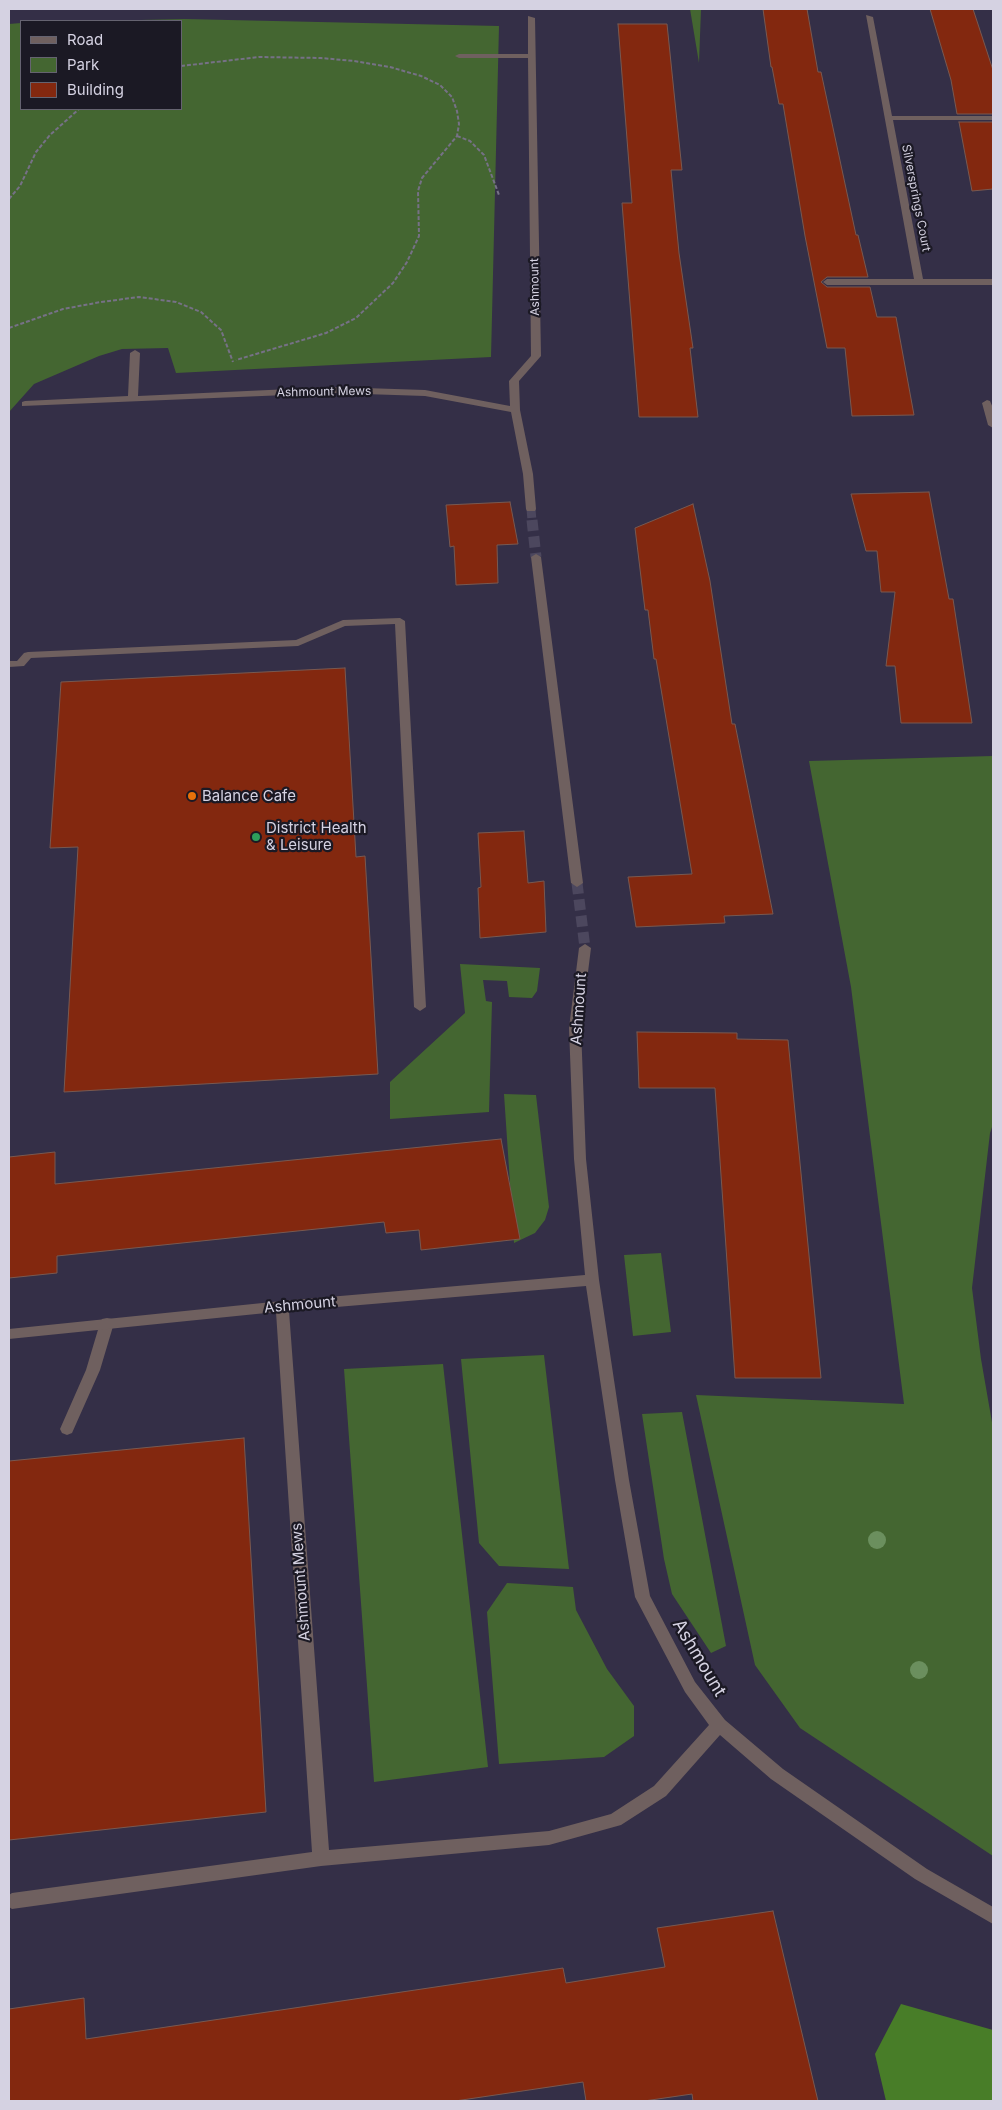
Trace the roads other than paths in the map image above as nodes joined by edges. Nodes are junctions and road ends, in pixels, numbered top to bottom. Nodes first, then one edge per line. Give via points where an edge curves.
1 (869, 17) dead end
2 (531, 18) dead end
3 (459, 56) dead end
4 (532, 56) junction
5 (888, 118) junction
6 (993, 118) edge
7 (827, 282) dead end
8 (918, 282) junction
9 (993, 282) edge
10 (135, 353) dead end
11 (133, 399) junction
12 (987, 403) dead end
13 (25, 404) dead end
14 (514, 410) junction
15 (993, 426) edge
16 (531, 509) tunnel mouth
17 (536, 557) tunnel mouth
18 (9, 664) edge
19 (577, 883) tunnel mouth
20 (584, 948) tunnel mouth
21 (420, 1007) dead end
22 (592, 1280) junction
23 (282, 1306) junction
24 (107, 1323) junction
25 (9, 1334) edge
26 (67, 1429) dead end
27 (719, 1725) junction
28 (321, 1858) junction
29 (12, 1901) dead end
30 (993, 1916) edge

1 - 5 street, Silversprings Court
2 - 4 street, Ashmount
3 - 4 street
4 - 14 street, Ashmount via 536,356 514,381
5 - 6 street
5 - 8 street, Silversprings Court
7 - 8 street
8 - 9 street
10 - 11 street
11 - 13 street, Ashmount Mews
11 - 14 street, Ashmount Mews via 334,390 425,393
12 - 15 street
14 - 16 street, Ashmount via 528,474
17 - 19 street
18 - 21 street via 20,664 28,655 298,643 343,623 400,621
20 - 22 street, Ashmount via 575,1028 580,1159
22 - 23 street, Ashmount
22 - 27 street, Ashmount via 643,1597 690,1687
23 - 24 street, Ashmount
23 - 28 street, Ashmount Mews
24 - 25 street, Ashmount
24 - 26 street via 92,1370
27 - 28 street via 660,1791 615,1820 549,1838
27 - 30 street, Ashmount via 776,1774 921,1874
28 - 29 street

